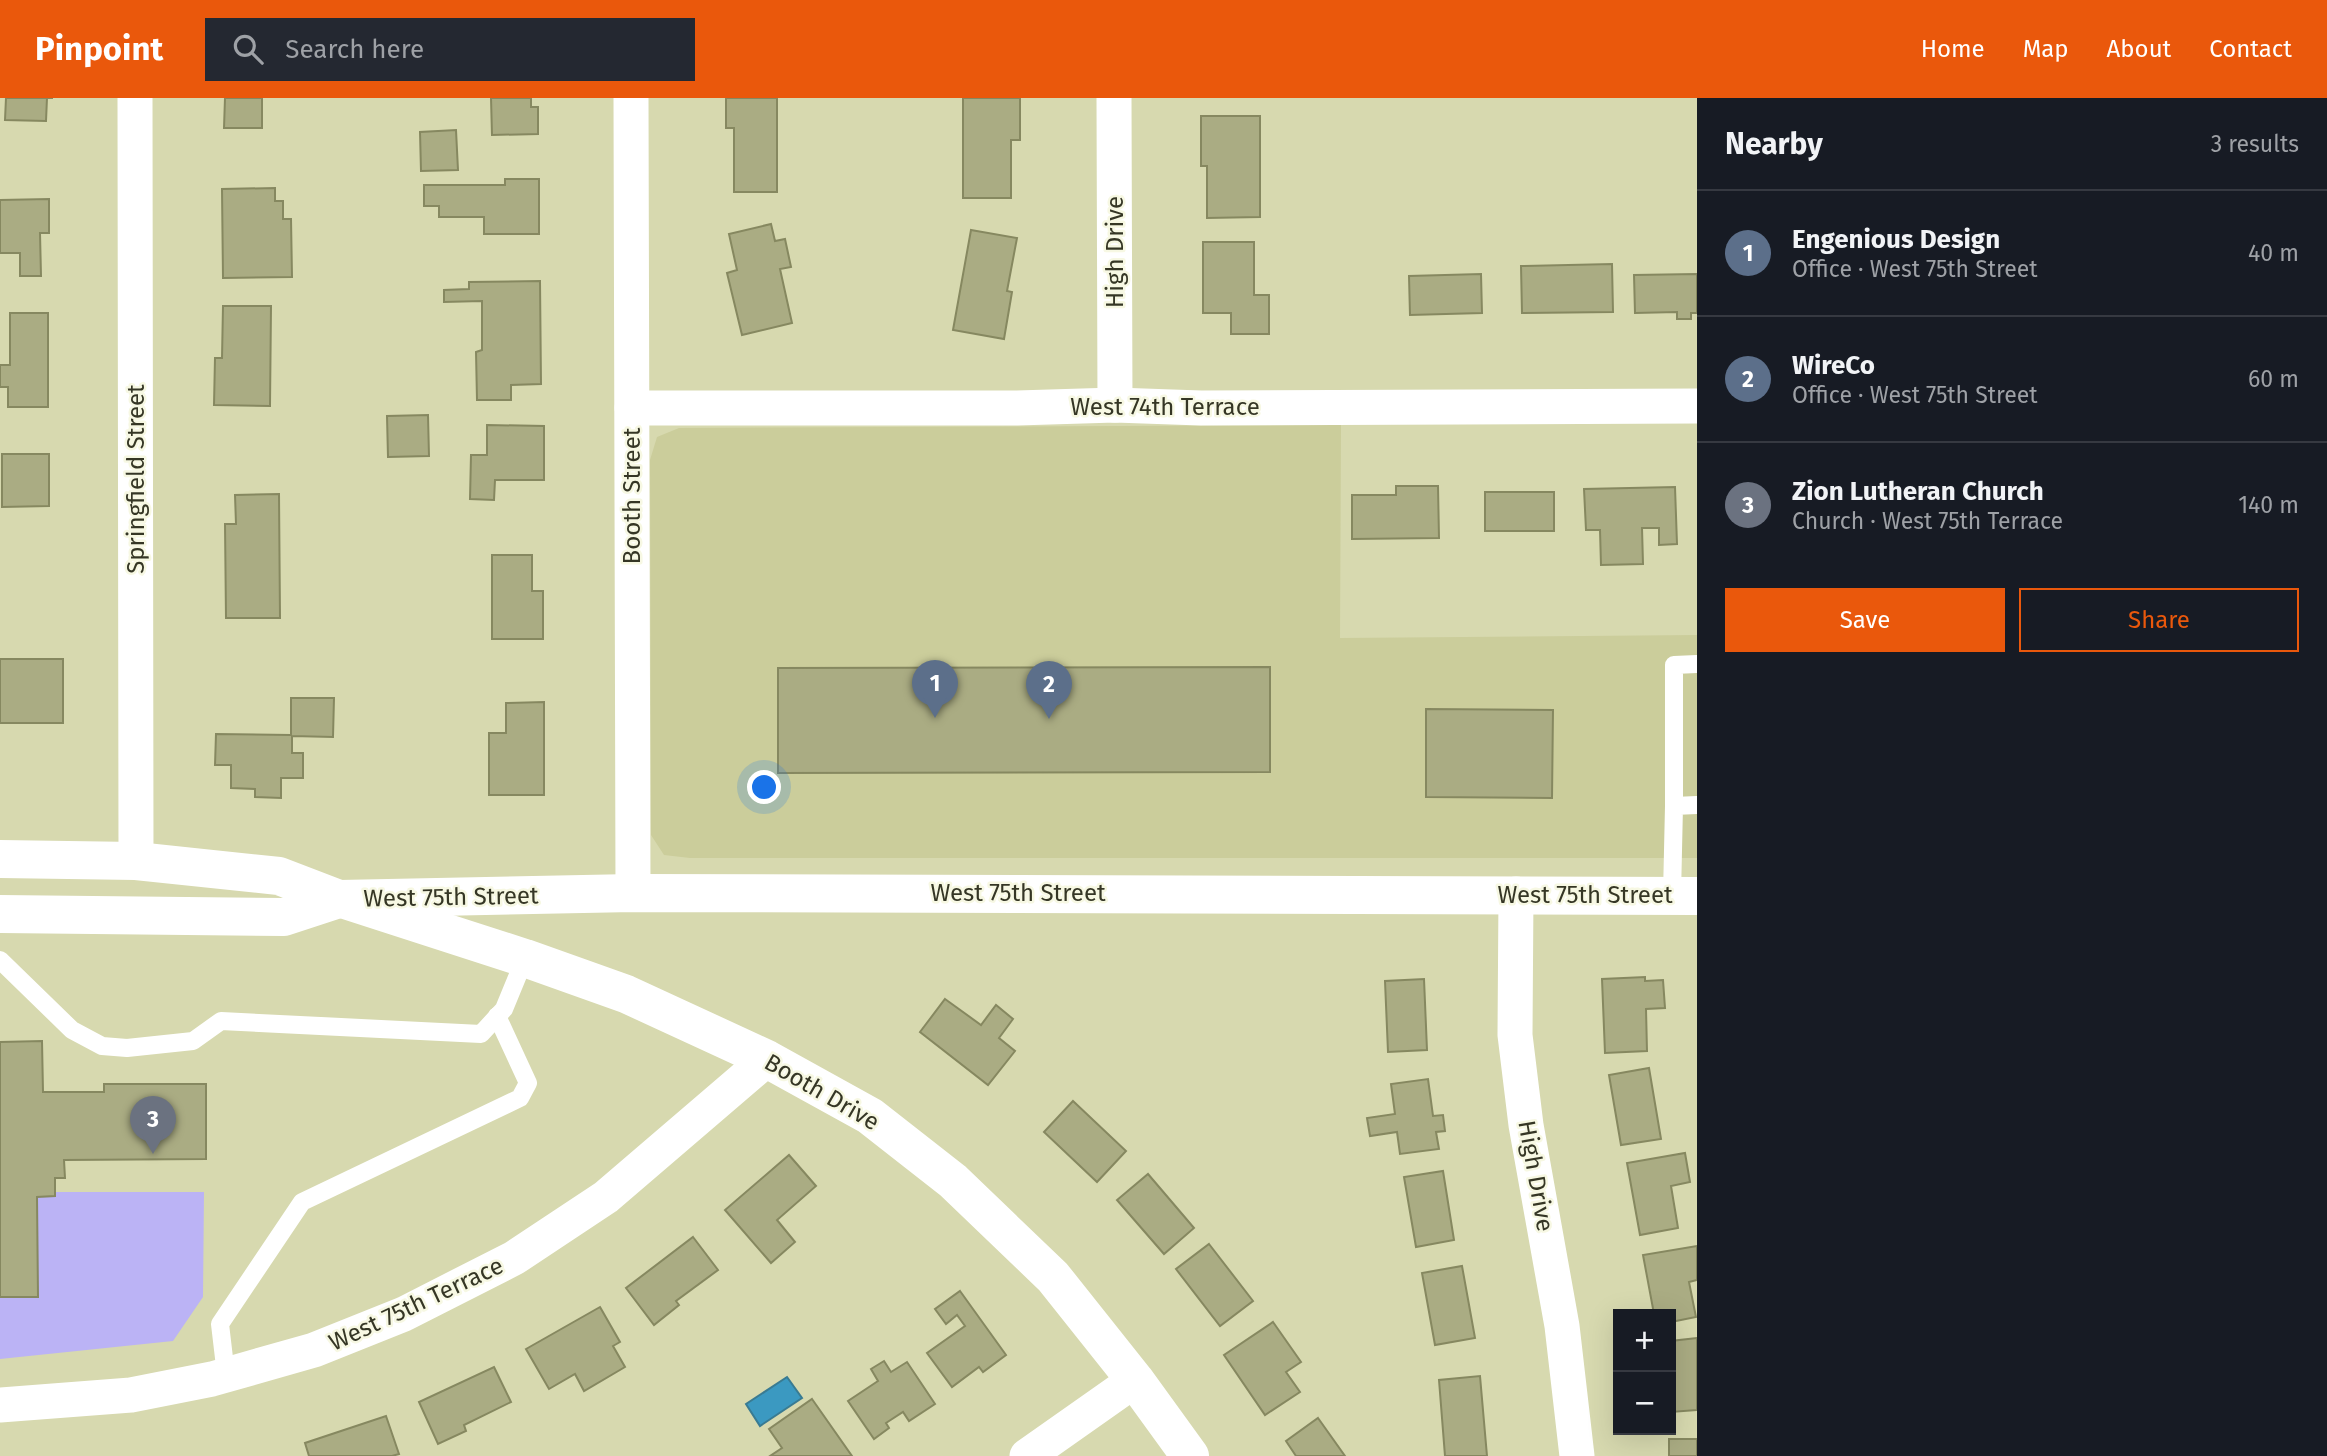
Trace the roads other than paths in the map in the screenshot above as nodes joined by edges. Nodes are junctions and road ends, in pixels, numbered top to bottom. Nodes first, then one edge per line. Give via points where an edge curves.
1 (135, 98) edge
2 (631, 98) edge
3 (1114, 98) edge
4 (1115, 405) junction
5 (1697, 406) edge
6 (632, 408) junction
7 (1697, 664) edge
8 (1674, 806) junction
9 (1697, 806) edge
10 (0, 859) edge
11 (136, 861) junction
12 (633, 893) junction
13 (1516, 894) junction
14 (1685, 895) edge
15 (339, 899) junction
16 (0, 914) edge
17 (525, 958) junction
18 (0, 960) edge
19 (497, 1017) junction
20 (768, 1059) junction
21 (226, 1376) junction
22 (1135, 1380) junction
23 (0, 1405) edge
24 (1027, 1456) edge
25 (1190, 1456) edge
26 (1577, 1456) edge

1 - 11 street, Springfield Street
2 - 6 street, Booth Street
3 - 4 street, High Drive
4 - 5 street, West 74th Terrace
4 - 6 street, West 74th Terrace
6 - 12 street, Booth Street
7 - 8 lane via 1674,665
8 - 9 lane
8 - 14 lane
10 - 11 main road, West 75th Street
11 - 15 main road, West 75th Street via 279,876
12 - 13 main road, West 75th Street
12 - 15 main road, West 75th Street
13 - 14 main road, West 75th Street
13 - 26 street, High Drive via 1515,1035 1562,1326
15 - 16 main road, West 75th Street via 284,917
15 - 17 main road, Booth Drive
17 - 19 lane
17 - 20 main road, Booth Drive via 626,994
18 - 19 lane via 72,1030 102,1046 193,1041 221,1021 481,1034
19 - 21 lane via 528,1083 520,1098 302,1202 220,1324
20 - 21 street, West 75th Terrace via 606,1197 514,1258 404,1314 314,1350
20 - 22 main road, Booth Drive via 870,1116 953,1181 1053,1278
21 - 23 street, West 75th Terrace via 131,1395
22 - 24 street
22 - 25 main road, Booth Drive

